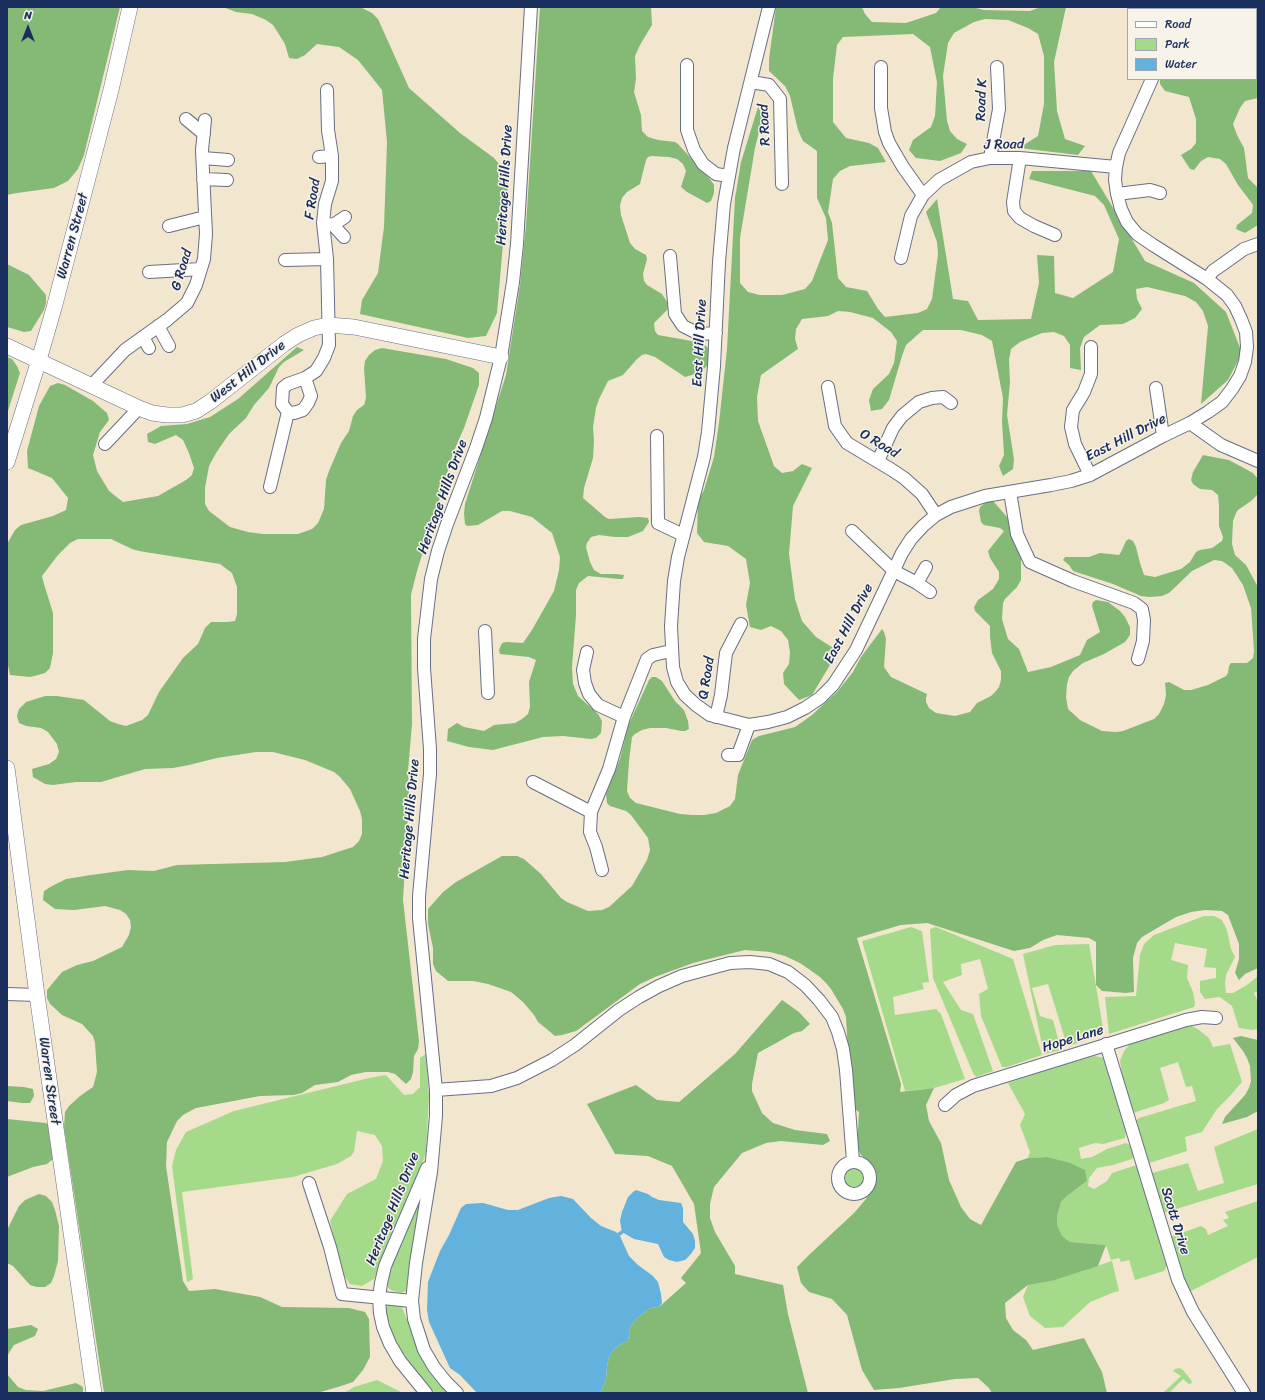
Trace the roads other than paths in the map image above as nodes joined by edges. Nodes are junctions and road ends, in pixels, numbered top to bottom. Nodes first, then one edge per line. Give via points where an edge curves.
1 (130, 7) edge
2 (531, 7) edge
3 (769, 7) edge
4 (687, 66) dead end
5 (881, 67) dead end
6 (997, 67) dead end
7 (1152, 80) edge
8 (751, 82) junction
9 (331, 98) dead end
10 (186, 120) dead end
11 (205, 120) dead end
12 (204, 134) junction
13 (332, 156) junction
14 (319, 157) dead end
15 (203, 158) junction
16 (990, 158) junction
17 (1020, 158) junction
18 (228, 160) dead end
19 (1116, 167) junction
20 (729, 176) junction
21 (203, 179) junction
22 (227, 180) dead end
23 (782, 184) dead end
24 (1160, 193) dead end
25 (1117, 194) junction
26 (923, 195) junction
27 (205, 217) junction
28 (345, 217) dead end
29 (328, 224) junction
30 (169, 226) dead end
31 (1055, 235) dead end
32 (344, 237) dead end
33 (1258, 244) edge
34 (670, 256) dead end
35 (900, 258) dead end
36 (327, 259) junction
37 (286, 260) dead end
38 (201, 269) junction
39 (149, 272) dead end
40 (1207, 279) junction
41 (328, 325) junction
42 (158, 326) junction
43 (716, 333) junction
44 (143, 337) junction
45 (7, 346) edge
46 (169, 346) dead end
47 (1090, 347) dead end
48 (149, 348) dead end
49 (501, 357) junction
50 (39, 360) junction
51 (305, 378) junction
52 (92, 385) junction
53 (828, 387) dead end
54 (1156, 388) dead end
55 (951, 403) dead end
56 (139, 408) junction
57 (288, 412) junction
58 (1190, 423) junction
59 (656, 436) dead end
60 (1163, 436) junction
61 (105, 444) dead end
62 (878, 461) junction
63 (1258, 461) edge
64 (7, 462) edge
65 (1090, 475) junction
66 (270, 487) dead end
67 (1010, 492) junction
68 (936, 515) junction
69 (852, 532) dead end
70 (683, 535) junction
71 (926, 567) dead end
72 (894, 571) junction
73 (917, 583) junction
74 (930, 592) dead end
75 (742, 624) dead end
76 (486, 631) dead end
77 (671, 651) junction
78 (587, 652) dead end
79 (1138, 659) dead end
80 (488, 693) dead end
81 (624, 717) junction
82 (716, 717) junction
83 (749, 725) junction
84 (728, 755) dead end
85 (7, 768) edge
86 (532, 782) dead end
87 (591, 812) junction
88 (602, 870) dead end
89 (7, 994) edge
90 (37, 995) junction
91 (1216, 1018) dead end
92 (1106, 1044) junction
93 (436, 1090) junction
94 (944, 1105) dead end
95 (435, 1142) junction
96 (853, 1161) dead end
97 (309, 1183) dead end
98 (379, 1298) junction
99 (412, 1301) junction
100 (94, 1393) edge
101 (426, 1393) edge
102 (457, 1393) edge
103 (1244, 1393) edge

1 - 50 street, Warren Street via 106,112
2 - 49 street, Heritage Hills Drive via 517,244
3 - 8 street, East Hill Drive
4 - 20 street via 687,130 694,150 703,164 716,174
5 - 26 street via 881,108 885,132 903,167
6 - 16 street, Road K via 999,109
7 - 19 street, East Hill Drive via 1119,153
8 - 20 street, East Hill Drive
8 - 23 street, R Road via 769,85 780,99
9 - 13 street, F Road via 324,129
10 - 12 street
11 - 12 street, G Road
12 - 15 street, G Road
13 - 14 street
13 - 29 street, F Road via 332,181 325,204
15 - 18 street
15 - 21 street, G Road
16 - 17 street, J Road
16 - 26 street, J Road via 971,162 939,180
17 - 19 street, J Road
17 - 31 street via 1013,202 1014,211 1020,218
19 - 25 street, East Hill Drive
20 - 43 street, East Hill Drive via 719,254
21 - 22 street
21 - 27 street, G Road
24 - 25 street via 1150,190
25 - 40 street, East Hill Drive via 1121,209 1137,234
26 - 35 street, J Road via 911,216
27 - 30 street
27 - 38 street, G Road via 206,234
28 - 29 street
29 - 32 street
29 - 36 street, F Road
33 - 40 street via 1230,259 1213,271
34 - 43 street via 675,314 683,326 699,334
36 - 37 street
36 - 41 street, F Road via 332,282
38 - 39 street
38 - 42 street, G Road via 187,304
40 - 58 street, East Hill Drive via 1235,306 1246,332 1247,347 1245,362 1232,389 1222,402
41 - 49 street, West Hill Drive via 354,327
41 - 51 street, F Road via 329,345 324,358 316,371
41 - 56 street, West Hill Drive via 314,328 284,344 196,411 182,415 167,415
42 - 44 street, G Road
42 - 46 street
43 - 70 street, East Hill Drive via 712,401 704,457
44 - 48 street
44 - 52 street, G Road via 125,350
45 - 50 street, West Hill Drive
47 - 65 street via 1092,374 1073,410 1071,427 1075,444
49 - 93 street, Heritage Hills Drive via 486,418 438,551 431,579 424,639 430,774 418,896
50 - 52 street, West Hill Drive
50 - 64 street, Warren Street
51 - 57 street via 283,388 282,404
51 - 57 street via 311,396 308,403 303,410 294,414
52 - 56 street, West Hill Drive
53 - 62 street, O Road via 835,426 847,443
54 - 60 street
55 - 62 street via 943,397 918,402 893,428
56 - 61 street
57 - 66 street
58 - 60 street, East Hill Drive
58 - 63 street via 1221,445
59 - 70 street via 658,522
60 - 65 street, East Hill Drive
62 - 68 street, O Road via 922,494
65 - 67 street, East Hill Drive via 1058,484
67 - 68 street, East Hill Drive via 967,501
67 - 79 street via 1016,534 1030,562 1134,603 1142,609 1143,640
68 - 72 street, East Hill Drive via 911,540
69 - 72 street
70 - 77 street, East Hill Drive via 674,581 670,626
71 - 73 street
72 - 73 street
72 - 83 street, East Hill Drive via 856,650 833,685 820,698 787,717
73 - 74 street
75 - 82 street, Q Road via 726,653
76 - 80 street
77 - 81 street via 647,659
77 - 82 street, East Hill Drive via 677,682 685,695 696,706
78 - 81 street via 583,670 589,694 598,705
81 - 87 street via 609,769
82 - 83 street, East Hill Drive
83 - 84 street via 738,755
85 - 90 street, Warren Street
86 - 87 street
87 - 88 street via 590,832
89 - 90 street
90 - 100 street, Warren Street
91 - 92 street, Hope Lane via 1186,1020
92 - 94 street, Hope Lane via 973,1086
92 - 103 street, Scott Drive via 1178,1280 1193,1312
93 - 95 street, Heritage Hills Drive
93 - 96 street via 491,1086 517,1078 575,1045 639,997 682,976 730,963 769,964 788,972 805,985 832,1017 843,1049
95 - 98 street, Heritage Hills Drive via 424,1176 385,1266
95 - 99 street, Heritage Hills Drive
97 - 98 street via 342,1294
98 - 99 street
98 - 101 street, Heritage Hills Drive via 383,1327 390,1344
99 - 102 street, Heritage Hills Drive via 414,1319 424,1350 434,1367

